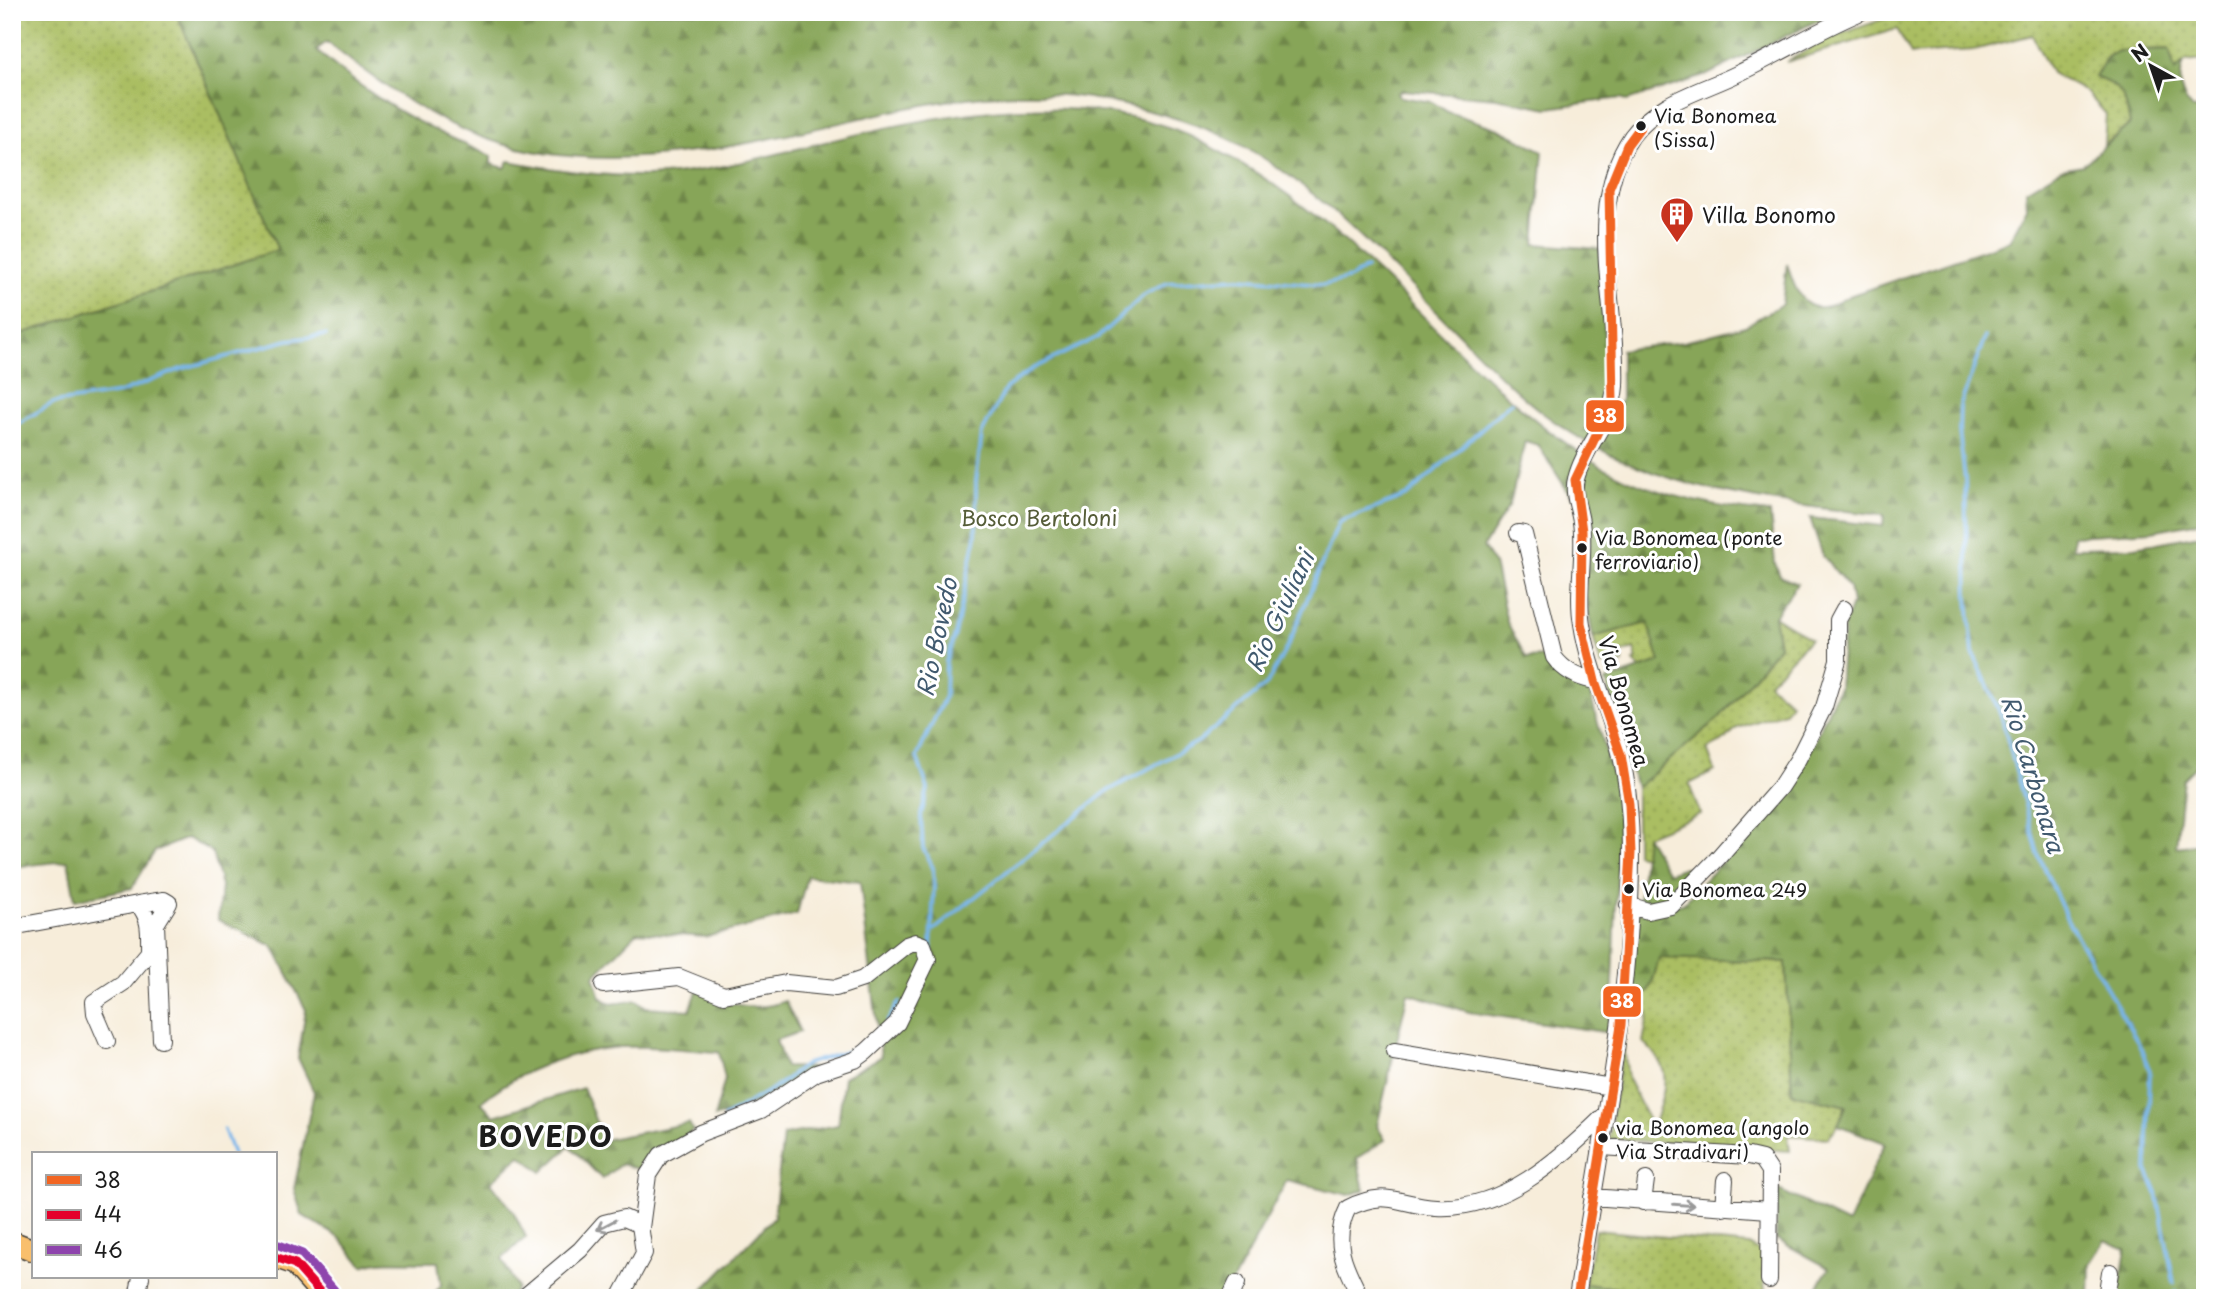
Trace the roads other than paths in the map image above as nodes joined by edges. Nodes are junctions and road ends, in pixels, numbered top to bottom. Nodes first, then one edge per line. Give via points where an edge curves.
1 (1861, 12) edge
2 (1518, 533) dead end
3 (1844, 609) dead end
4 (1595, 681) junction
5 (138, 904) junction
6 (1628, 905) junction
7 (12, 926) edge
8 (603, 985) dead end
9 (161, 1040) dead end
10 (107, 1041) dead end
11 (1394, 1051) dead end
12 (1611, 1087) junction
13 (1605, 1115) junction
14 (1601, 1147) junction
15 (1646, 1180) dead end
16 (1725, 1180) dead end
17 (1592, 1197) junction
18 (1643, 1202) junction
19 (1723, 1208) junction
20 (1769, 1210) junction
21 (641, 1228) junction
22 (12, 1242) edge
23 (32, 1250) edge
24 (276, 1257) edge
25 (2109, 1272) dead end
26 (141, 1278) edge
27 (1769, 1280) dead end
28 (137, 1298) edge
29 (325, 1298) edge
30 (523, 1298) edge
31 (620, 1298) edge
32 (1361, 1298) edge
33 (1577, 1298) edge
34 (2106, 1298) edge

1 - 4 street, Via Bonomea via 1670,103 1633,135 1609,190 1615,388 1607,418 1575,480 1582,531 1580,606
2 - 4 street via 1524,534 1554,657 1573,675
3 - 6 street via 1838,620 1838,660 1824,707 1780,787 1671,906 1648,911
4 - 6 street, Via Bonomea via 1626,782 1631,853
5 - 7 street
5 - 9 street via 163,900 169,904 156,924
5 - 10 street via 149,919 149,952 123,983 94,1002
6 - 12 street, Via Bonomea via 1621,1025
8 - 21 street via 679,977 724,995 786,983 836,988 863,979 915,942 923,945 928,959 897,1023 866,1052 816,1073 761,1110 701,1133 661,1155 648,1175
11 - 12 street
12 - 13 street, Via Bonomea
13 - 14 street, Via Bonomea
13 - 32 street via 1546,1166 1483,1203 1437,1207 1386,1196 1348,1208 1339,1251
14 - 17 street, Via Bonomea
14 - 20 street via 1762,1159 1770,1171
15 - 18 street
16 - 19 street
17 - 18 street
17 - 33 street, Via Bonomea
18 -> 19 street
19 - 20 street
20 - 27 street
21 -> 30 street via 624,1218 604,1223 580,1250
21 - 31 street via 644,1253
22 - 23 main road
24 - 29 main road via 295,1264
25 - 34 street
26 - 28 street

